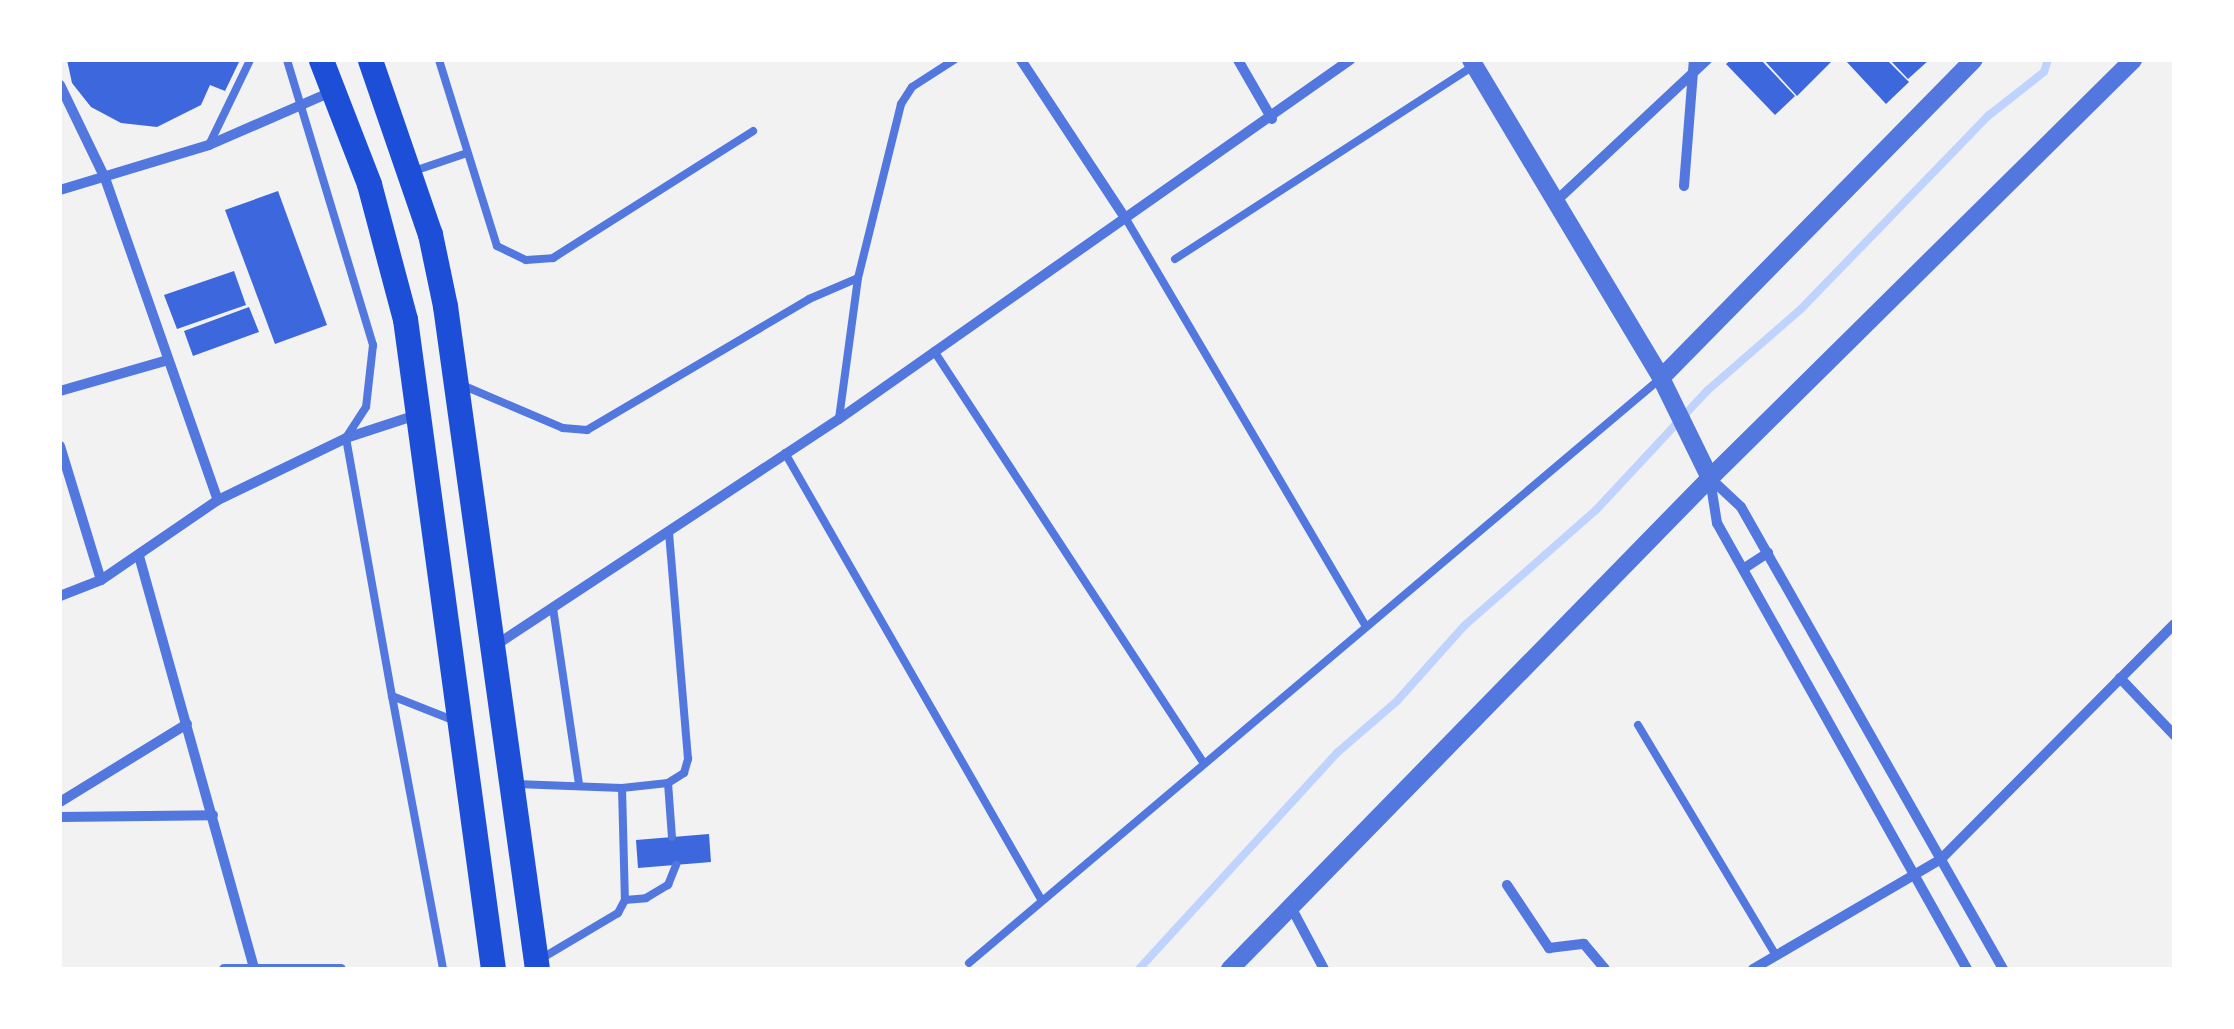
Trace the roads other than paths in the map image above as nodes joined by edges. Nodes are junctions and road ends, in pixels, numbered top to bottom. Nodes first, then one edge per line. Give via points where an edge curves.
1 (250, 60) edge
2 (287, 60) edge
3 (322, 60) edge
4 (439, 60) edge
5 (954, 60) edge
6 (1021, 60) edge
7 (1238, 60) edge
8 (1350, 60) edge
9 (1694, 60) edge
10 (1707, 60) edge
11 (1974, 60) edge
12 (2133, 60) edge
13 (374, 61) edge
14 (1472, 63) edge
15 (1692, 75) junction
16 (60, 85) edge
17 (334, 91) junction
18 (303, 102) junction
19 (1272, 119) junction
20 (753, 131) dead end
21 (209, 145) junction
22 (467, 153) junction
23 (411, 173) junction
24 (105, 178) junction
25 (1684, 186) dead end
26 (60, 190) edge
27 (1555, 202) junction
28 (1126, 219) junction
29 (1175, 259) dead end
30 (858, 278) junction
31 (934, 352) junction
32 (168, 360) junction
33 (457, 384) junction
34 (1663, 384) junction
35 (60, 391) edge
36 (422, 413) junction
37 (839, 420) junction
38 (346, 438) junction
39 (60, 446) edge
40 (785, 453) junction
41 (1710, 478) junction
42 (218, 500) junction
43 (669, 532) junction
44 (1768, 554) junction
45 (139, 556) junction
46 (1743, 569) junction
47 (102, 580) junction
48 (60, 596) edge
49 (553, 608) junction
50 (2174, 624) edge
51 (1366, 626) junction
52 (488, 650) junction
53 (2120, 678) junction
54 (392, 696) junction
55 (187, 724) junction
56 (461, 724) junction
57 (1638, 725) dead end
58 (2174, 735) edge
59 (1204, 764) junction
60 (668, 783) junction
61 (511, 784) junction
62 (579, 785) junction
63 (622, 788) junction
64 (60, 802) edge
65 (213, 815) junction
66 (60, 817) edge
67 (672, 838) dead end
68 (1941, 859) junction
69 (676, 865) dead end
70 (1914, 875) junction
71 (1507, 885) dead end
72 (626, 900) junction
73 (1042, 901) junction
74 (1291, 907) junction
75 (1776, 956) junction
76 (969, 963) dead end
77 (536, 966) edge
78 (254, 968) edge
79 (224, 969) edge
80 (341, 969) edge
81 (443, 969) edge
82 (493, 969) edge
83 (1230, 969) edge
84 (1324, 969) edge
85 (1605, 969) edge
86 (1753, 969) edge
87 (1966, 969) edge
88 (2003, 969) edge

1 - 21 lane
2 - 18 lane
3 - 17 main road
4 - 22 lane
5 - 30 lane via 912,87 901,104
6 - 28 street
7 - 19 street
8 - 19 street
9 - 15 street
10 - 15 street
11 - 34 street
12 - 41 street
13 - 23 main road
14 - 27 street
14 - 29 lane
15 - 25 street
15 - 27 street
16 - 24 street
17 - 18 street
17 - 36 main road via 369,184
18 - 21 street
18 - 38 lane via 373,345 366,407
19 - 28 street
20 - 22 lane via 554,258 526,260 497,246
21 - 24 street
22 - 23 lane
23 - 33 main road via 430,234
24 - 26 street
24 - 32 street
27 - 34 street
28 - 31 street
28 - 51 lane
30 - 33 lane via 809,299 587,430 563,428
30 - 37 lane
31 - 37 street
31 - 59 lane
32 - 35 street
32 - 42 street
33 - 52 main road
34 - 41 street
34 - 51 lane
36 - 38 street
36 - 56 main road
37 - 40 street
38 - 42 street
38 - 54 lane
39 - 47 street
40 - 43 street
40 - 73 lane
41 - 44 street via 1742,507
41 - 46 street via 1717,522
41 - 74 street
42 - 45 street
43 - 49 street
43 - 60 lane via 688,759 684,773
44 - 46 street
44 - 68 street
45 - 47 street
45 - 55 street
46 - 70 street
47 - 48 street
49 - 52 street
49 - 62 lane
50 - 53 street
51 - 59 lane
52 - 61 main road
53 - 58 street
53 - 68 street
54 - 56 lane
54 - 81 lane
55 - 64 street
55 - 65 street
56 - 82 main road
57 - 75 lane
59 - 73 lane
60 - 63 lane
60 - 67 lane
61 - 62 lane
61 - 77 main road
62 - 63 lane
63 - 72 lane
65 - 66 street
65 - 78 street
68 - 70 street
68 - 88 street
69 - 72 lane via 668,884 646,898
70 - 75 street
70 - 87 street
71 - 85 street via 1548,948 1584,944
72 - 77 lane via 618,913
73 - 76 lane
74 - 83 street
74 - 84 street
75 - 86 street
78 - 79 street
78 - 80 street

